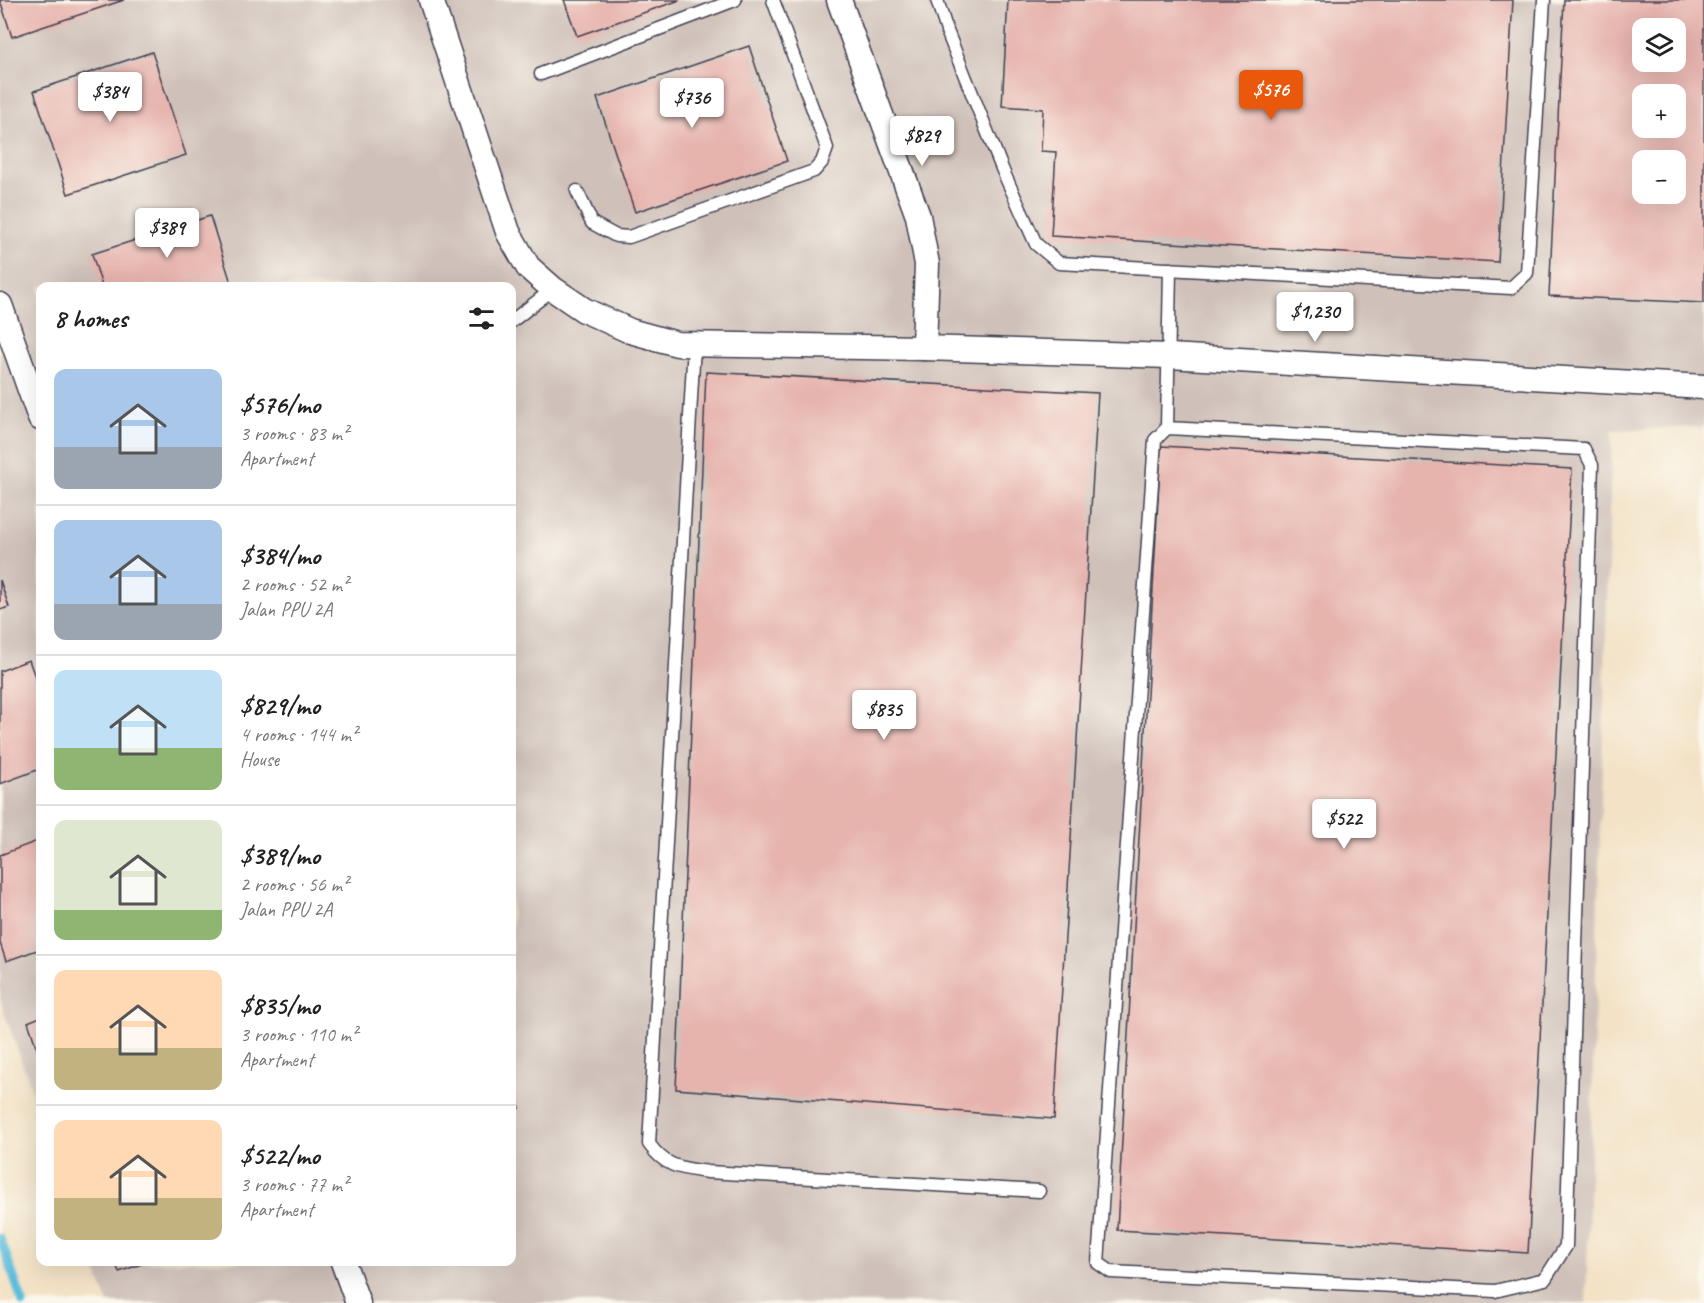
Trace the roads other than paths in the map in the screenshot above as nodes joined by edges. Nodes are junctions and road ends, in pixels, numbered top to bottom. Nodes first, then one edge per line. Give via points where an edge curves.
1 (431, 0) edge
2 (735, 0) edge
3 (773, 0) edge
4 (839, 0) edge
5 (938, 0) edge
6 (1545, 0) edge
7 (541, 74) dead end
8 (577, 191) dead end
9 (1170, 269) junction
10 (553, 289) junction
11 (0, 305) edge
12 (516, 318) edge
13 (694, 345) junction
14 (924, 348) junction
15 (1169, 356) junction
16 (1704, 387) edge
17 (36, 407) edge
18 (1167, 428) junction
19 (1039, 1191) dead end
20 (344, 1266) edge
21 (358, 1303) edge

1 - 10 street via 508,232 528,267
2 - 7 lane
3 - 8 lane via 826,148 814,171 629,237 616,236 592,223
4 - 14 street via 918,216 927,264
5 - 9 lane via 986,128 1036,243 1059,263
6 - 9 lane via 1527,273 1511,288
9 - 15 lane
10 - 12 lane
10 - 13 street via 584,310 630,331
11 - 17 street
13 - 14 street
13 - 19 lane via 649,1144 669,1164 708,1172
14 - 15 street
15 - 16 street
15 - 18 lane
18 - 18 lane via 1155,440 1098,1263 1111,1272 1495,1291 1545,1279 1566,1246 1592,465 1584,449
20 - 21 street

